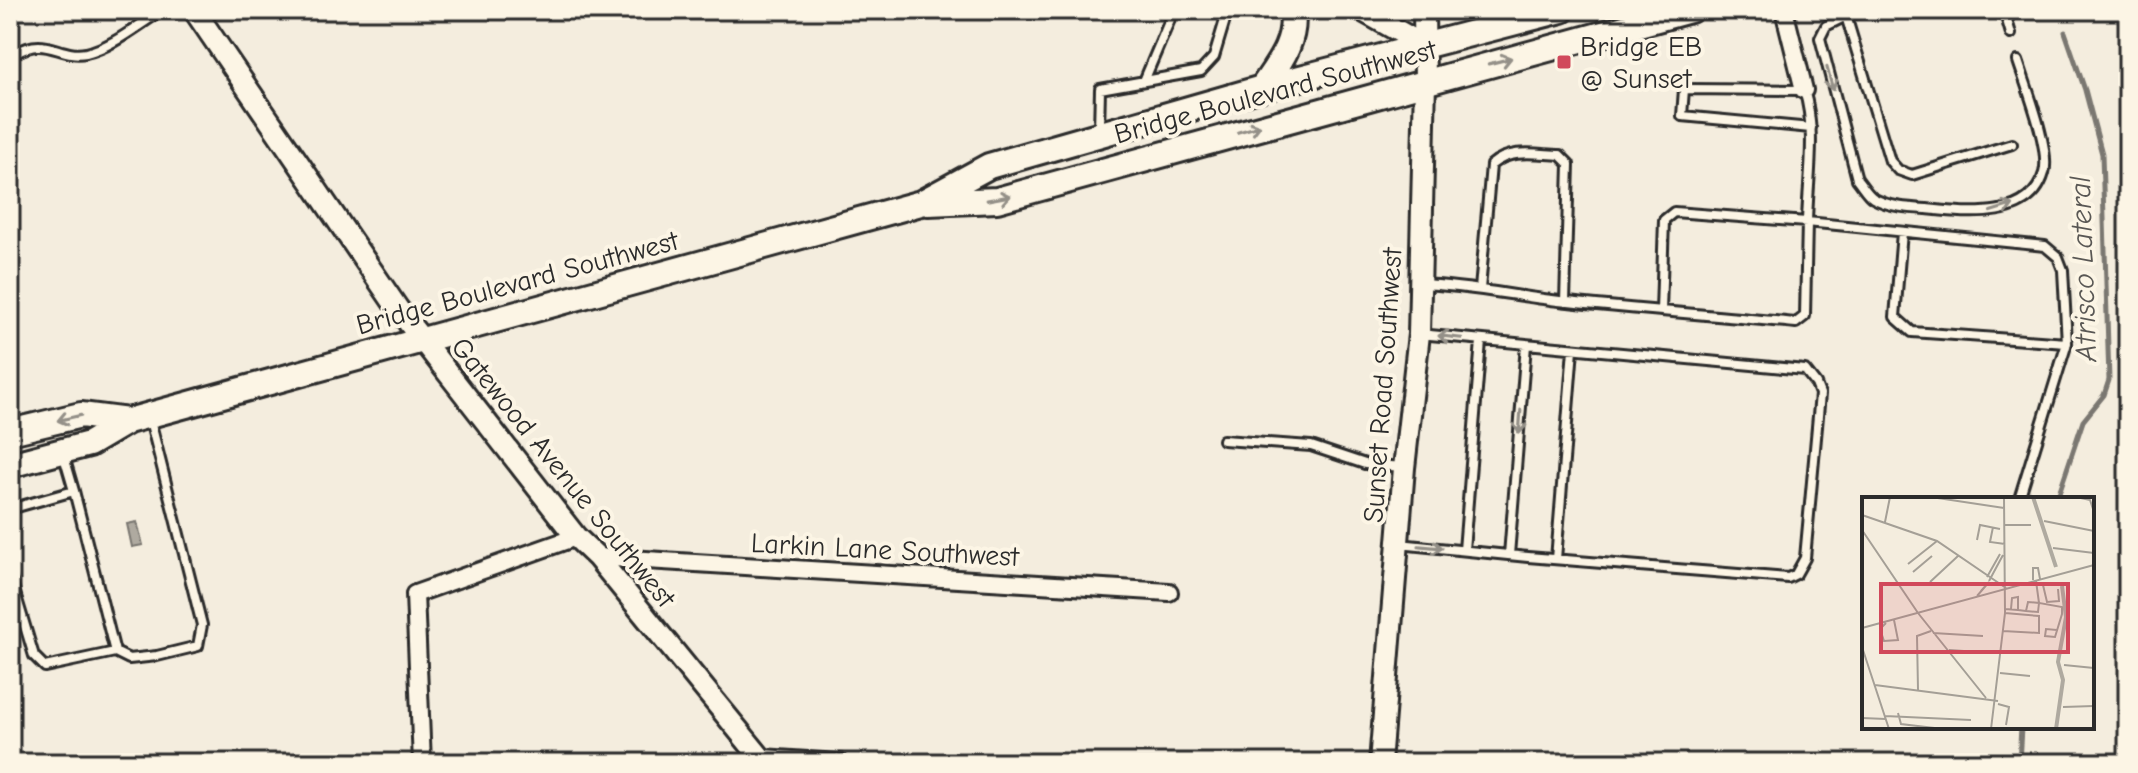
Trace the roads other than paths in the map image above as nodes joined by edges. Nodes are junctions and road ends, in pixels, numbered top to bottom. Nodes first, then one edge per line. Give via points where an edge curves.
1 (163, 10) edge
2 (194, 10) edge
3 (1174, 10) edge
4 (1228, 10) edge
5 (1292, 10) edge
6 (1361, 10) edge
7 (1424, 10) edge
8 (1562, 10) edge
9 (1690, 10) edge
10 (1784, 10) edge
11 (1868, 10) edge
12 (2004, 10) edge
13 (1846, 13) edge
14 (2011, 34) dead end
15 (1425, 46) junction
16 (14, 54) dead end
17 (2018, 61) dead end
18 (1144, 81) junction
19 (1425, 81) junction
20 (1262, 88) junction
21 (1804, 90) junction
22 (1811, 128) junction
23 (1099, 135) junction
24 (2012, 144) dead end
25 (921, 203) junction
26 (1807, 222) junction
27 (1902, 232) junction
28 (1420, 284) junction
29 (1480, 289) junction
30 (1565, 302) junction
31 (1661, 311) junction
32 (1419, 334) junction
33 (420, 340) junction
34 (1481, 341) junction
35 (2067, 343) junction
36 (1526, 345) junction
37 (1573, 349) junction
38 (139, 418) junction
39 (10, 432) edge
40 (1223, 440) dead end
41 (63, 451) junction
42 (10, 465) edge
43 (1404, 468) junction
44 (74, 491) junction
45 (2020, 497) edge
46 (10, 509) edge
47 (576, 537) junction
48 (1399, 544) junction
49 (1464, 550) junction
50 (1509, 555) junction
51 (597, 557) junction
52 (1556, 559) junction
53 (10, 576) edge
54 (1169, 592) dead end
55 (115, 652) junction
56 (764, 761) edge
57 (422, 763) edge
58 (839, 763) edge
59 (1380, 763) edge

1 - 16 lane via 99,49 82,54 28,46
2 - 33 street, Gatewood Avenue Southwest
3 - 18 lane
4 - 18 lane via 1214,57 1201,71
5 - 20 main road via 1294,26 1286,53
6 - 15 street
7 - 15 street, Sunset Road Southwest
8 - 15 main road, Bridge Boulevard Southwest
19 -> 9 main road, Bridge Boulevard Southwest
10 - 21 street
11 - 13 lane
12 - 14 lane
13 -> 17 lane via 1826,26 1820,38 1824,58 1857,179 1872,197 1897,207 1978,214 2008,208 2033,193 2044,174 2046,155
13 - 24 lane via 1890,161 1898,170 1912,175
15 - 19 street, Sunset Road Southwest
15 - 20 main road, Bridge Boulevard Southwest
18 - 23 lane via 1100,89
25 -> 19 main road, Bridge Boulevard Southwest via 997,200
19 - 28 street, Sunset Road Southwest
20 - 23 main road, Bridge Boulevard Southwest
21 - 22 lane
21 - 22 lane via 1684,89 1682,116
22 - 26 lane
23 - 25 main road, Bridge Boulevard Southwest via 989,166
25 - 33 main road, Bridge Boulevard Southwest
26 - 27 lane
26 - 31 lane via 1674,212 1664,220
26 - 31 lane via 1805,316 1796,323
27 - 35 lane via 2045,246 2063,270
27 - 35 lane via 1895,317 1912,332
28 - 29 lane
28 - 32 street, Sunset Road Southwest
29 - 30 lane
29 - 30 lane via 1491,165 1514,152 1560,155 1569,164
30 - 31 lane
34 -> 32 lane
32 - 43 street, Sunset Road Southwest
33 - 38 main road, Bridge Boulevard Southwest
33 - 47 street, Gatewood Avenue Southwest
34 - 36 lane
34 - 49 lane
35 - 45 lane
36 - 37 lane
36 -> 50 lane
37 - 52 lane
37 - 52 lane via 1805,370 1820,394 1805,558 1796,574 1788,578
38 -> 39 main road, Bridge Boulevard Southwest via 81,415
38 - 41 main road, Bridge Boulevard Southwest
38 - 55 lane via 202,625 198,646 129,659
40 - 43 lane via 1311,446 1365,464
41 - 42 main road, Bridge Boulevard Southwest
41 - 44 lane
43 - 48 street, Sunset Road Southwest
44 - 46 lane
44 - 55 lane
47 - 51 street, Gatewood Avenue Southwest
47 - 57 street via 415,594
48 -> 49 lane
48 - 59 street, Sunset Road Southwest
49 - 50 lane
50 - 52 lane
51 - 54 street, Larkin Lane Southwest
51 - 56 street, Gatewood Avenue Southwest
53 - 55 lane via 34,656 45,667
56 - 58 street

